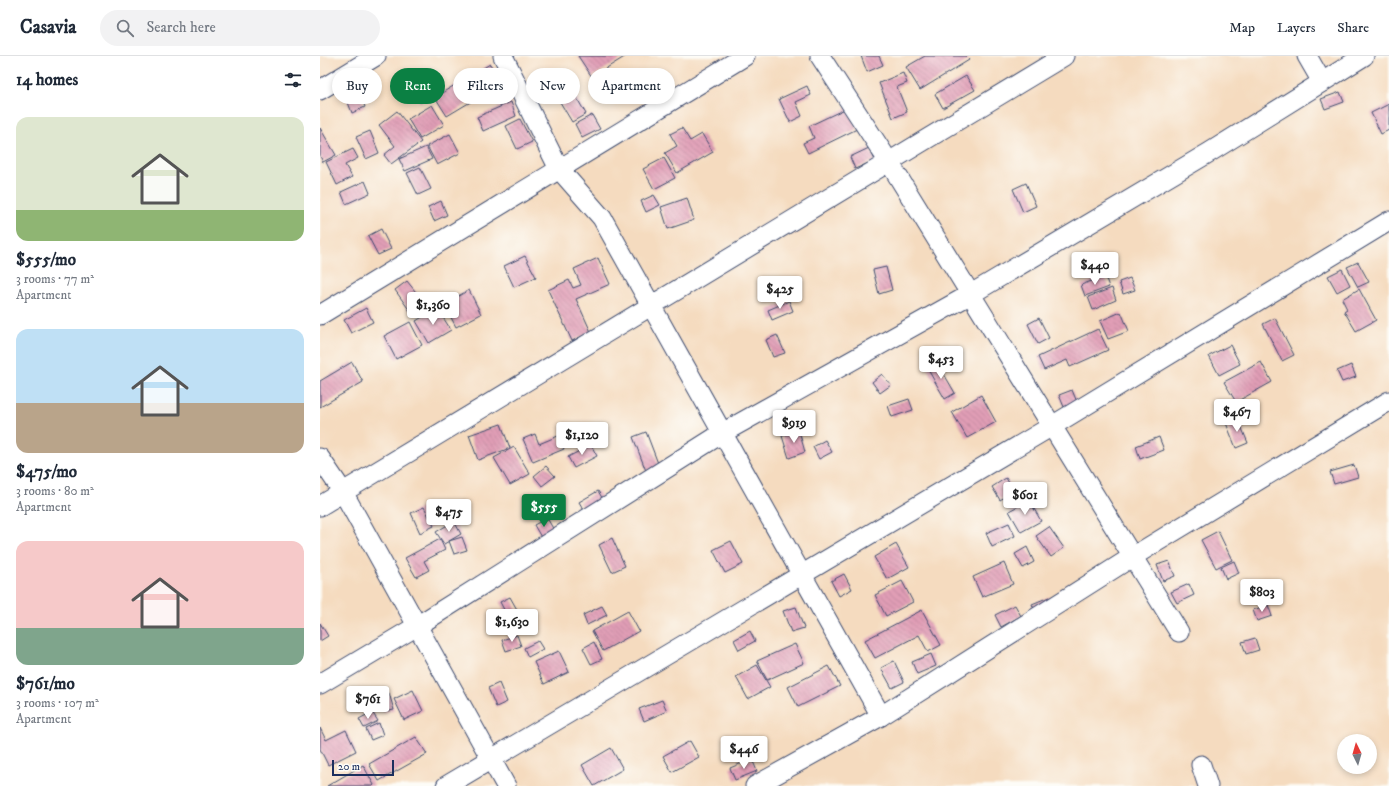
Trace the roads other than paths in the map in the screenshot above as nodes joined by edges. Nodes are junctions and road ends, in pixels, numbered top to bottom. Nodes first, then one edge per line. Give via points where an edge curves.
1 (376, 56) edge
2 (504, 56) edge
3 (745, 56) edge
4 (820, 56) edge
5 (1064, 56) edge
6 (1307, 56) edge
7 (1364, 56) edge
8 (1322, 82) junction
9 (320, 90) edge
10 (889, 162) junction
11 (559, 169) junction
12 (1389, 220) edge
13 (971, 294) junction
14 (652, 305) junction
15 (320, 315) edge
16 (1389, 401) edge
17 (1052, 426) junction
18 (724, 432) junction
19 (320, 458) edge
20 (343, 492) junction
21 (320, 506) edge
22 (1132, 557) junction
23 (802, 573) junction
24 (417, 626) junction
25 (1178, 632) dead end
26 (320, 684) edge
27 (881, 716) junction
28 (491, 759) junction
29 (1201, 766) dead end
30 (446, 786) edge
31 (506, 786) edge
32 (755, 786) edge
33 (1208, 786) edge

1 - 9 street
2 - 11 street
3 - 11 street
4 - 10 street
5 - 10 street
6 - 8 street
7 - 8 street
8 - 13 street via 1210,152
10 - 13 street
10 - 14 street
11 - 14 street via 602,218
11 - 15 street
12 - 17 street
13 - 17 street
13 - 18 street
14 - 18 street
14 - 20 street
16 - 22 street
17 - 22 street
17 - 23 street
18 - 23 street
18 - 24 street
19 - 20 street
20 - 21 street
20 - 24 street
22 - 25 street
22 - 27 street
23 - 27 street
23 - 28 street
24 - 26 street
24 - 28 street
27 - 32 street
28 - 30 street
28 - 31 street
29 - 33 street

